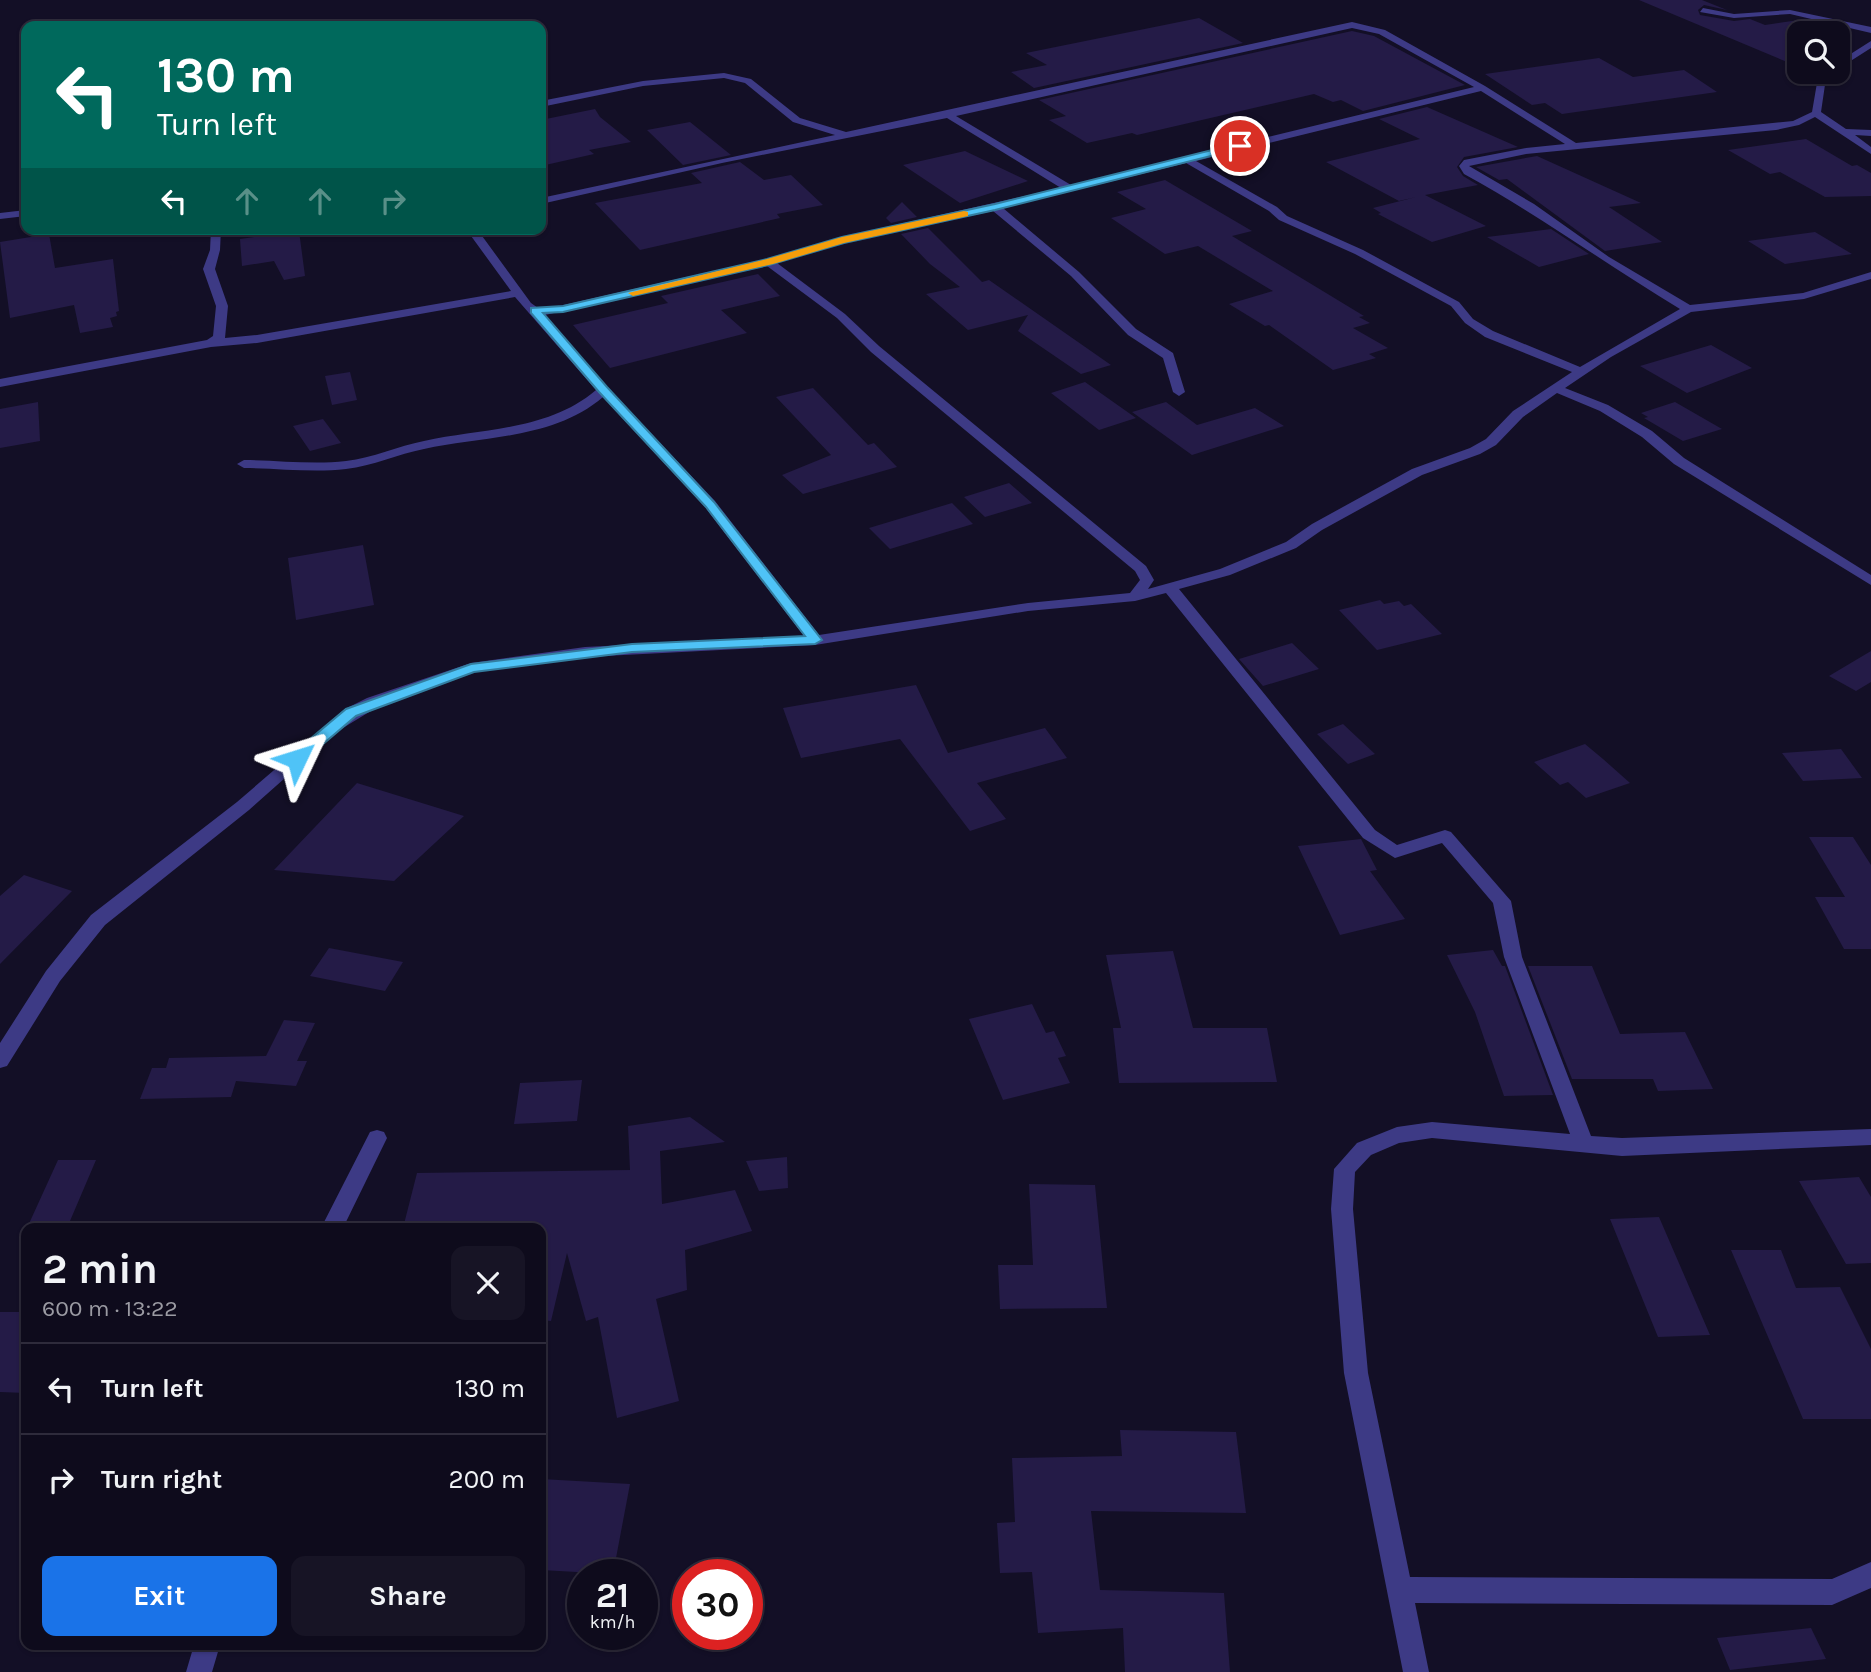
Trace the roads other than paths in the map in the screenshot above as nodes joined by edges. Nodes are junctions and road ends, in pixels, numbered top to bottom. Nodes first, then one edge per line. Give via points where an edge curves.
1 (1703, 9) dead end
2 (1871, 30) edge
3 (1871, 44) edge
4 (1850, 58) edge
5 (1821, 84) edge
6 (1482, 88) junction
7 (546, 103) edge
8 (1816, 113) junction
9 (948, 115) junction
10 (1842, 132) junction
11 (1871, 133) edge
12 (852, 134) junction
13 (1574, 146) junction
14 (1871, 151) edge
15 (1186, 159) junction
16 (1068, 187) junction
17 (546, 200) edge
18 (995, 207) junction
19 (21, 214) edge
20 (0, 216) edge
21 (216, 235) edge
22 (475, 235) edge
23 (769, 262) junction
24 (1871, 275) edge
25 (518, 293) junction
26 (1688, 309) junction
27 (535, 311) junction
28 (211, 343) junction
29 (1583, 372) junction
30 (0, 383) edge
31 (1558, 389) junction
32 (603, 390) junction
33 (1180, 392) dead end
34 (244, 464) dead end
35 (1871, 581) edge
36 (1170, 588) junction
37 (1135, 597) junction
38 (815, 640) junction
39 (0, 1060) edge
40 (377, 1138) dead end
41 (1871, 1138) edge
42 (1584, 1144) junction
43 (334, 1223) edge
44 (1871, 1576) edge
45 (1401, 1590) junction
46 (206, 1650) edge
47 (199, 1672) edge
48 (1416, 1672) edge

1 - 2 street via 1734,16 1790,12
3 - 4 street
5 - 8 street
6 - 9 street via 1382,32 1352,25
6 - 13 street
6 - 15 street
7 - 12 street via 662,81 733,76 752,83 790,117
8 - 10 street
8 - 13 street via 1776,127
9 - 12 street
9 - 16 street
10 - 11 street
10 - 14 street
12 - 17 street
13 - 26 street via 1526,151 1464,166
15 - 16 street
15 - 29 street via 1283,218 1455,303 1469,321 1489,334
16 - 18 street
18 - 23 street via 842,240
18 - 33 street via 1075,274 1132,332 1168,356
19 - 20 street
21 - 28 street via 209,269 222,306 219,338
22 - 25 street
23 - 27 street via 563,309
23 - 37 street via 841,316 1142,569 1147,580
24 - 26 street via 1804,296
25 - 27 street
25 - 28 street
26 - 29 street
27 - 32 street
28 - 30 street
29 - 31 street
31 - 35 street via 1615,414 1679,461
31 - 36 street via 1518,414 1491,442 1475,451 1417,472 1291,545
32 - 34 street via 590,404 536,424 345,465
32 - 38 street via 710,505
36 - 37 street
36 - 42 street via 1369,834 1395,852 1446,836 1502,901 1513,957
37 - 38 street via 1028,607
38 - 39 street via 599,651 471,668 351,713 99,920 53,976
40 - 43 street
41 - 42 street via 1622,1147
42 - 45 street via 1433,1130 1397,1135 1364,1149 1345,1169 1342,1209 1356,1373
44 - 45 street via 1832,1592
45 - 48 street
46 - 47 street

